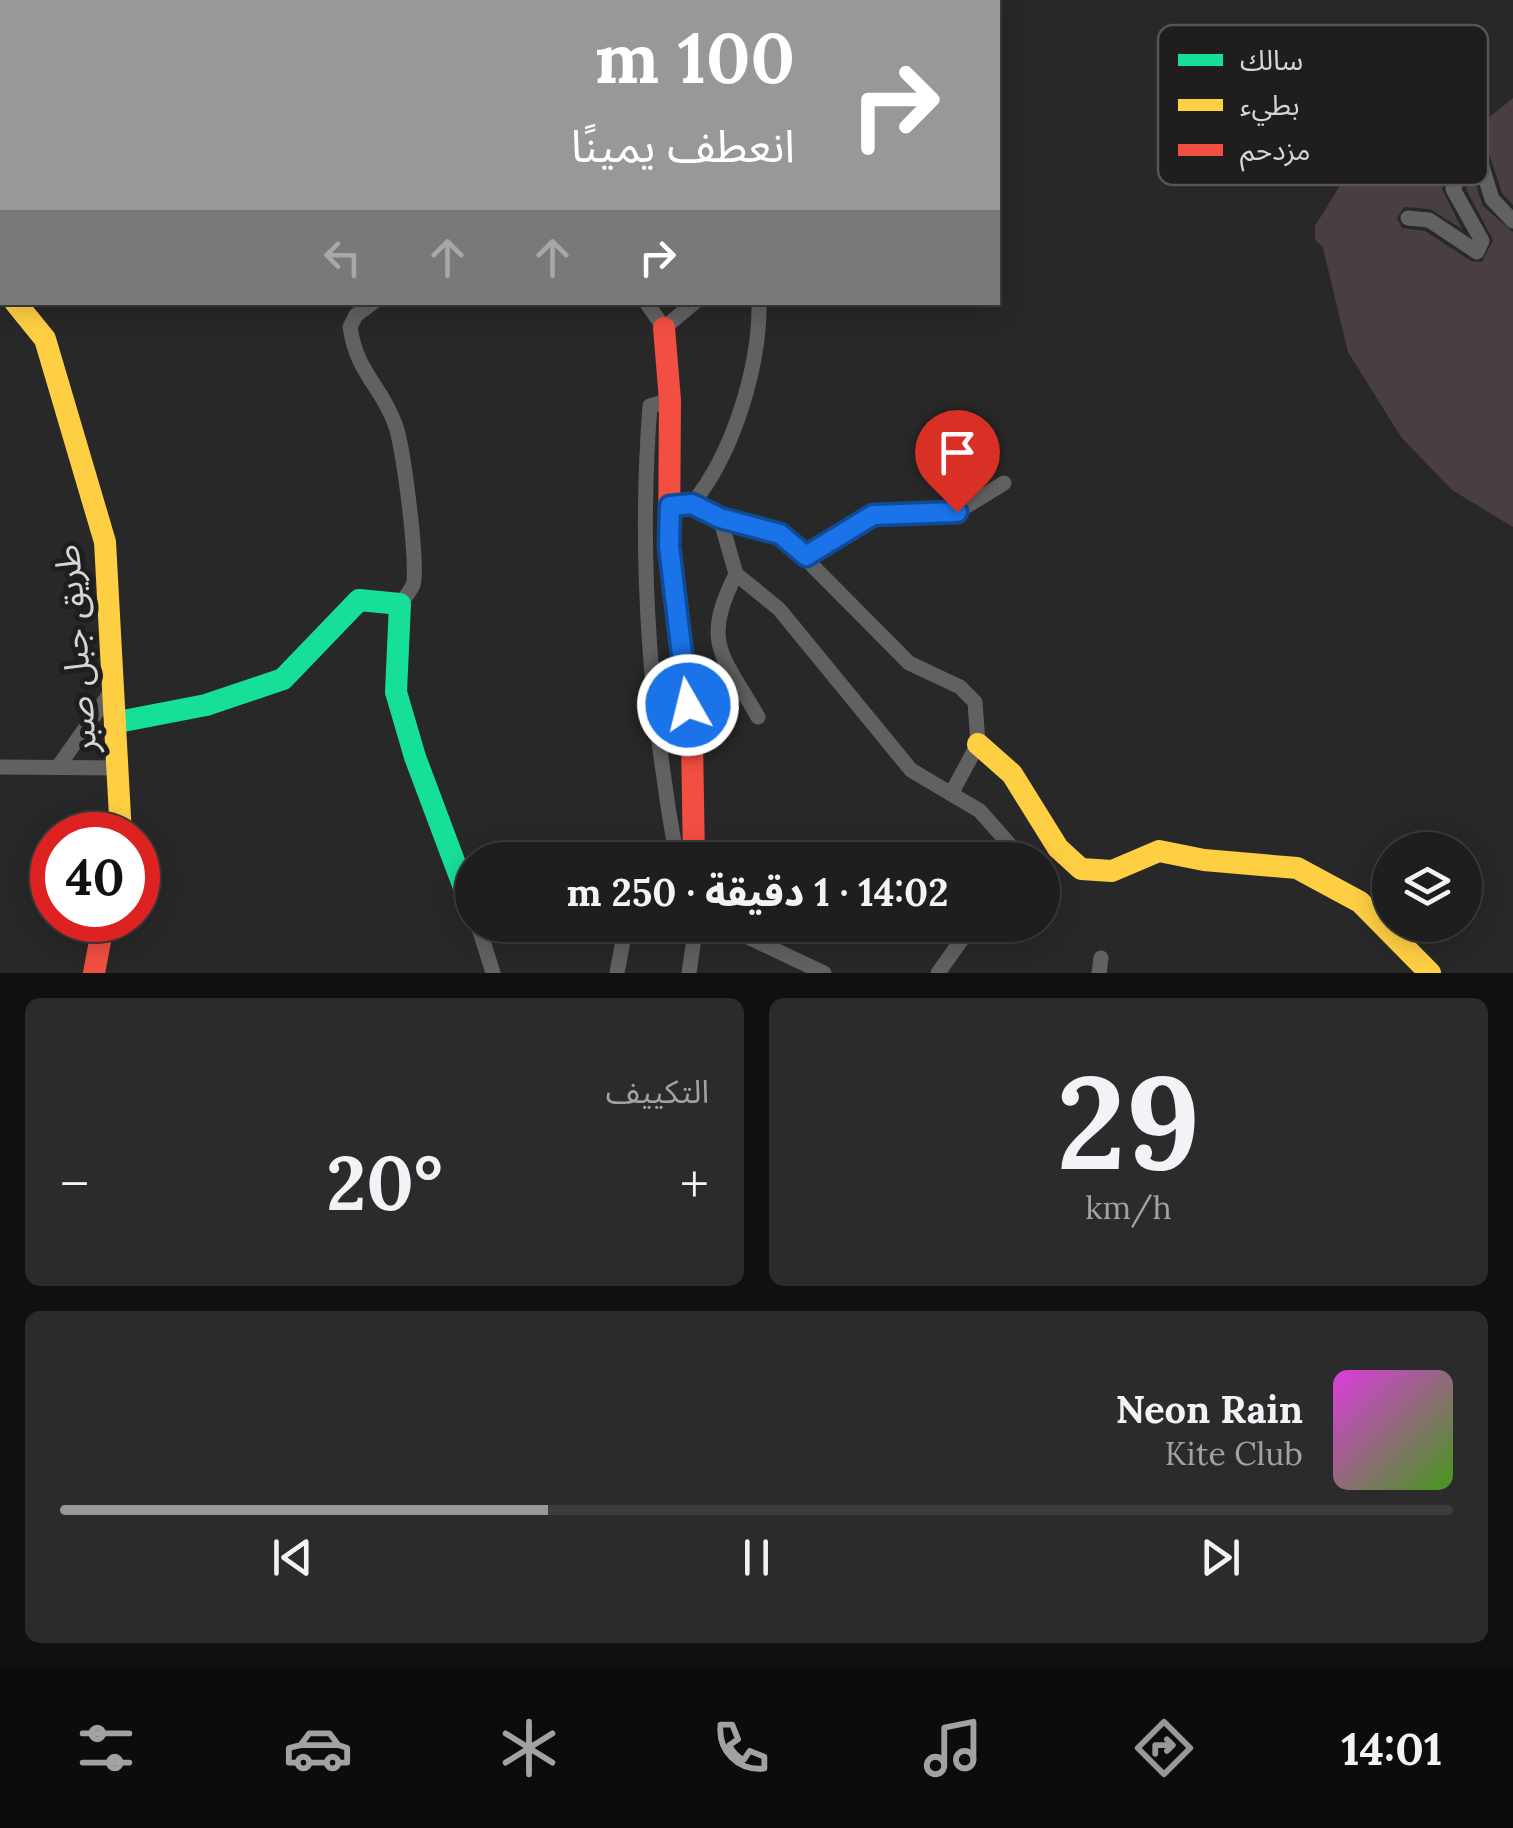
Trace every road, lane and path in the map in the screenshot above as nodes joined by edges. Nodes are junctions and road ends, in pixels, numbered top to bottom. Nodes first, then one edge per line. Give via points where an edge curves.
1 (1455, 185) edge
2 (1487, 185) edge
3 (1408, 218) dead end
4 (1513, 221) edge
5 (17, 305) edge
6 (370, 305) edge
7 (648, 305) edge
8 (691, 305) edge
9 (757, 305) edge
10 (664, 328) junction
11 (670, 400) junction
12 (1004, 483) dead end
13 (681, 505) junction
14 (720, 518) junction
15 (806, 556) junction
16 (736, 574) junction
17 (400, 604) junction
18 (113, 689) junction
19 (758, 717) dead end
20 (118, 722) junction
21 (978, 744) junction
22 (60, 764) junction
23 (0, 767) edge
24 (120, 768) junction
25 (951, 794) junction
26 (121, 812) edge
27 (673, 842) edge
28 (694, 842) edge
29 (1007, 842) edge
30 (455, 864) edge
31 (100, 942) edge
32 (483, 942) edge
33 (623, 942) edge
34 (694, 942) edge
35 (758, 942) edge
36 (960, 942) edge
37 (94, 973) edge
38 (493, 973) edge
39 (618, 973) edge
40 (689, 973) edge
41 (824, 973) edge
42 (938, 973) edge
43 (1430, 973) edge

1 - 3 street via 1482,241 1477,252 1429,220
2 - 4 street
5 - 18 street, طريق جبل صبر via 45,340 105,542
6 - 17 street via 350,327 365,377 397,426 405,464 416,563 413,586
7 - 10 street
8 - 10 street
9 - 13 street via 735,434 712,480
10 - 11 street
11 - 13 street
11 - 27 street via 650,406 643,539 652,704
12 - 15 street via 957,512 873,515
13 - 14 street
13 - 28 street via 669,546 692,740
14 - 15 street via 780,534
14 - 16 street
15 - 21 street via 910,663 975,702
16 - 19 street via 717,612 715,634
16 - 25 street via 779,609 911,770
17 - 20 street via 359,600 283,679 206,705
17 - 30 street via 396,692
18 - 20 street, طريق جبل صبر
18 - 22 street
20 - 24 street, طريق جبل صبر
21 - 25 street
21 - 43 street via 1016,774 1057,850 1077,868 1118,871 1149,852 1308,871 1364,905
22 - 23 street
22 - 24 street
24 - 26 street, طريق جبل صبر
25 - 29 street via 980,811
31 - 37 street
32 - 38 street
33 - 39 street
34 - 40 street
35 - 41 street
36 - 42 street

